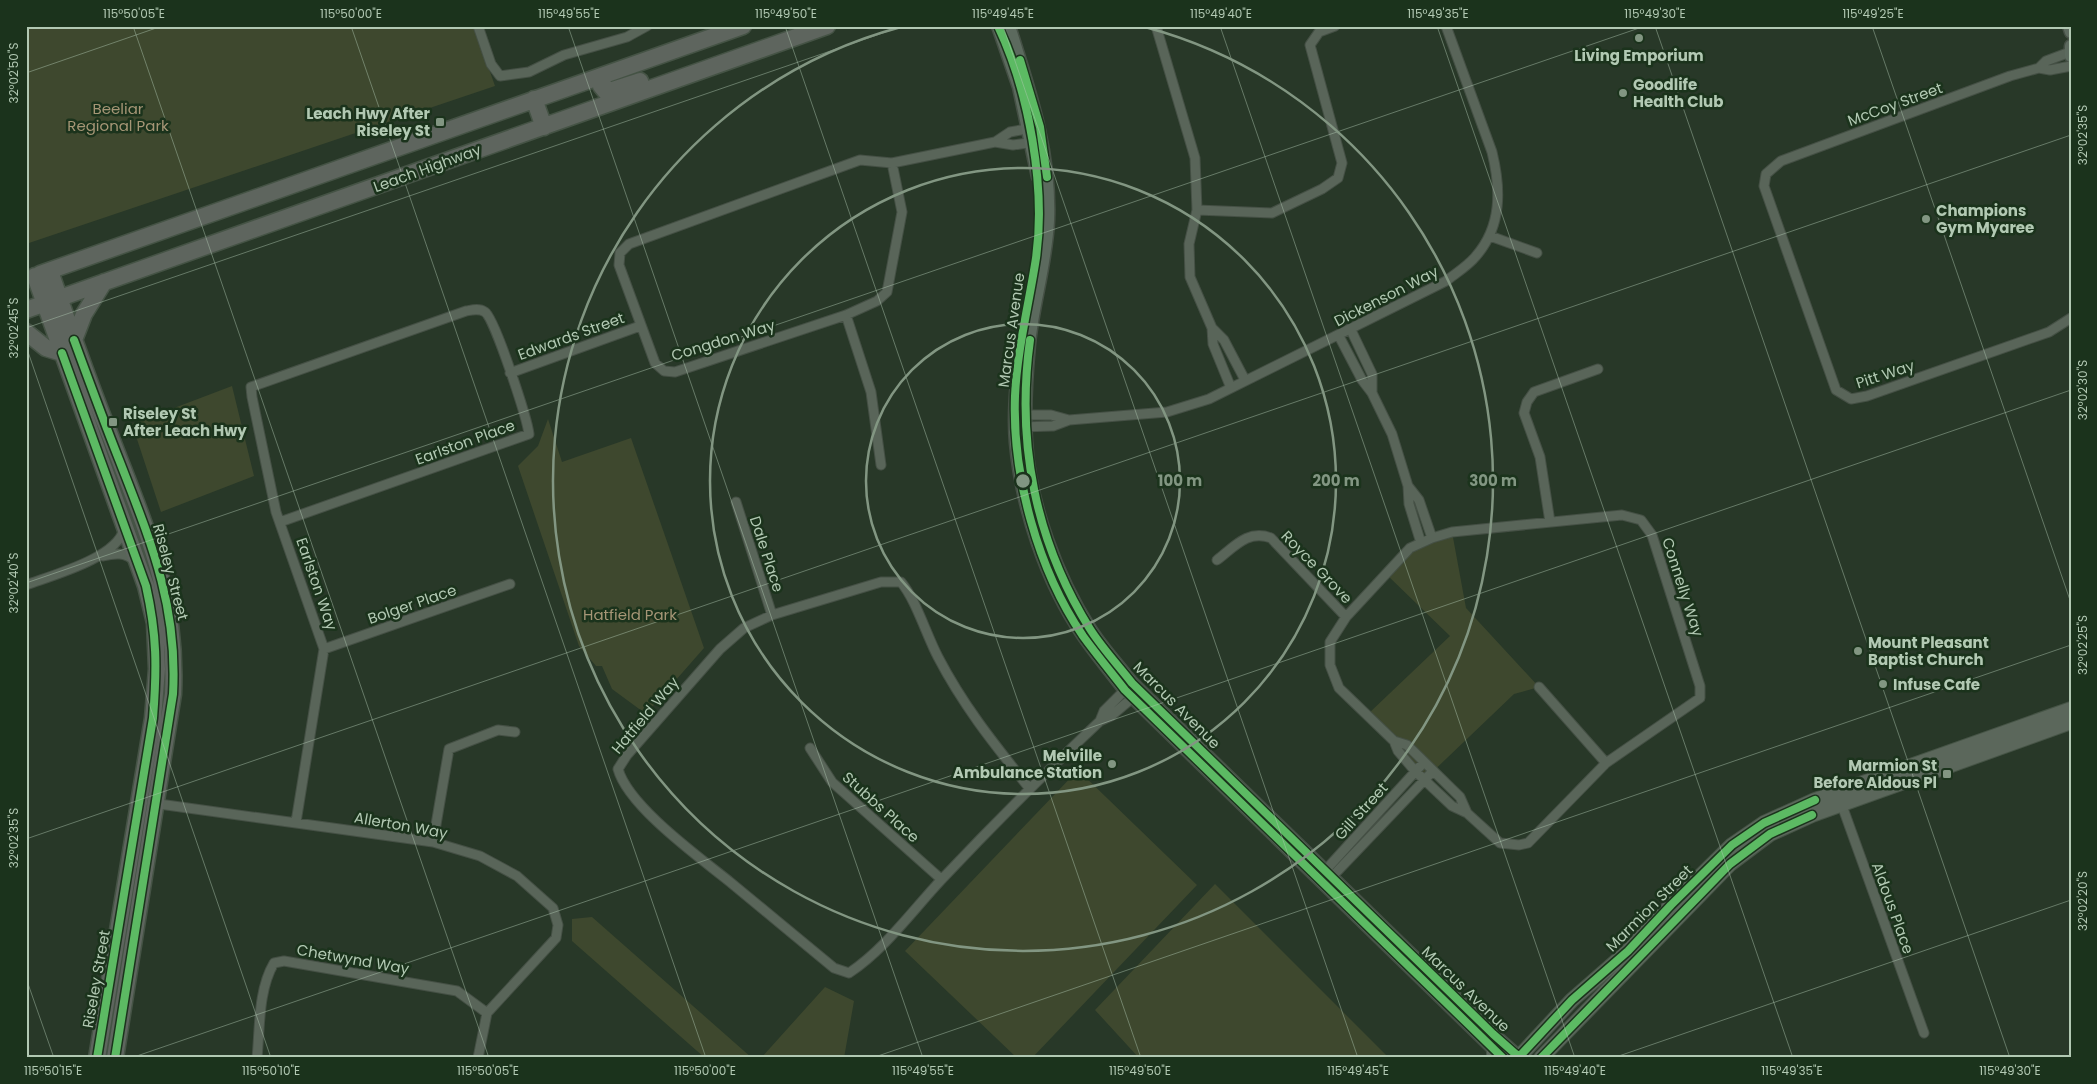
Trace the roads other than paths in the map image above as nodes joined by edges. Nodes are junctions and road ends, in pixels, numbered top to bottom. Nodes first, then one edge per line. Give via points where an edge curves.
1 (478, 26) edge
2 (647, 26) edge
3 (742, 26) edge
4 (827, 26) edge
5 (998, 26) edge
6 (1009, 26) edge
7 (1156, 26) edge
8 (1336, 26) edge
9 (1446, 26) edge
10 (2069, 26) edge
11 (2071, 32) edge
12 (2070, 51) edge
13 (725, 63) junction
14 (2071, 66) edge
15 (2039, 68) junction
16 (604, 76) junction
17 (534, 99) junction
18 (544, 127) junction
19 (1035, 128) junction
20 (995, 142) junction
21 (1037, 142) junction
22 (892, 163) junction
23 (1766, 174) joint
24 (1197, 210) junction
25 (1490, 236) junction
26 (1537, 253) dead end
27 (37, 275) edge
28 (104, 282) junction
29 (52, 301) junction
30 (26, 310) edge
31 (846, 316) junction
32 (2071, 318) edge
33 (640, 326) junction
34 (1212, 328) junction
35 (1351, 330) junction
36 (26, 332) edge
37 (1338, 336) junction
38 (74, 340) junction
39 (62, 353) junction
40 (1598, 369) dead end
41 (510, 373) junction
42 (1245, 380) junction
43 (251, 387) joint
44 (1231, 388) junction
45 (1372, 393) junction
46 (1021, 421) junction
47 (881, 466) dead end
48 (1408, 486) junction
49 (736, 502) dead end
50 (280, 522) junction
51 (1550, 522) junction
52 (125, 526) junction
53 (1432, 538) junction
54 (1421, 543) junction
55 (93, 558) junction
56 (1217, 560) dead end
57 (139, 565) junction
58 (510, 584) dead end
59 (26, 585) edge
60 (772, 615) junction
61 (1346, 617) junction
62 (324, 649) junction
63 (1539, 687) dead end
64 (1132, 690) junction
65 (2071, 710) edge
66 (2071, 722) edge
67 (515, 732) dead end
68 (1394, 741) junction
69 (810, 748) dead end
70 (1424, 762) junction
71 (1606, 763) junction
72 (1415, 771) junction
73 (1433, 771) junction
74 (1424, 780) junction
75 (1030, 789) junction
76 (1839, 798) junction
77 (139, 801) junction
78 (156, 803) junction
79 (1467, 813) junction
80 (296, 822) junction
81 (433, 842) junction
82 (1325, 878) junction
83 (941, 879) junction
84 (487, 1013) junction
85 (1924, 1033) dead end
86 (1497, 1055) edge
87 (1519, 1057) edge
88 (96, 1058) edge
89 (115, 1058) edge
90 (258, 1058) edge
91 (478, 1058) edge
92 (1541, 1058) edge

1 - 2 street via 491,64 500,76 529,72 564,55 626,37
3 - 16 highway, Leach Highway
4 - 13 highway, Leach Highway
5 - 19 street, Marcus Avenue
6 - 19 street, Marcus Avenue
7 - 24 street via 1195,158
8 - 24 street via 1319,32 1310,45 1342,163 1338,178 1272,213
9 - 25 street, Dickenson Way via 1497,173 1499,202
10 - 11 street
12 - 15 street, McCoy Street via 2046,61
13 - 16 highway via 703,60 606,92 601,86
13 - 18 highway, Leach Highway
14 - 15 street, McCoy Street via 2050,70
15 - 23 street, McCoy Street via 1782,160
16 - 17 highway, Leach Highway
17 - 18 highway
17 - 27 highway, Leach Highway
18 - 28 highway, Leach Highway
19 - 20 street, Congdon Way via 1010,132
19 - 21 street, Marcus Avenue
20 - 21 street, Congdon Way via 1013,145
20 - 22 street, Congdon Way
21 - 46 street, Marcus Avenue via 1047,178 1048,220
22 - 31 street, Congdon Way via 902,212 887,292 877,302
22 - 33 street, Congdon Way via 860,160 630,244 620,253 620,265
23 - 32 street, Pitt Way via 1764,186 1836,390 1851,399 2049,332
24 - 34 street via 1189,244 1190,277
25 - 26 street
25 - 35 street, Dickenson Way via 1476,257 1446,281
27 - 29 highway, Riseley Street
28 - 29 highway, Leach Highway
28 - 38 highway via 84,314
29 - 30 highway, Leach Highway
29 - 38 highway, Riseley Street
29 - 39 highway, Riseley Street
31 - 33 street, Congdon Way via 675,372 664,371 655,363
31 - 47 street via 871,392
33 - 41 street, Edwards Street
34 - 42 street via 1224,340
34 - 44 street via 1213,344
35 - 37 street, Dickenson Way
35 - 45 street via 1372,374
36 - 39 highway via 46,348
37 - 42 street, Dickenson Way
37 - 45 street
38 - 78 highway, Riseley Street via 149,536 168,603 174,661
39 - 52 highway, Riseley Street
40 - 51 street via 1534,392 1527,402 1524,413 1540,457
41 - 43 street, Earlston Place via 490,317 486,312 474,310
41 - 50 street, Earlston Place via 529,434
42 - 44 street, Dickenson Way
43 - 50 street, Earlston Way via 267,478
44 - 46 street, Dickenson Way via 1209,399 1167,412 1069,420 1051,415
45 - 48 street via 1392,434
46 - 64 street, Marcus Avenue via 1038,513 1063,581 1090,630
48 - 53 street via 1419,500
48 - 54 street via 1409,504
49 - 60 street, Dale Place
50 - 62 street, Earlston Way
51 - 53 street, Connelly Way via 1452,532
51 - 71 street, Connelly Way via 1622,515 1641,520 1652,535 1700,686 1700,698
52 - 55 street via 122,538
52 - 57 highway, Riseley Street
53 - 54 street, Connelly Way
54 - 61 street, Connelly Way via 1410,548
55 - 57 street via 118,553 129,556
55 - 59 street
56 - 61 street, Royce Grove via 1248,536 1260,534 1271,538
57 - 77 highway, Riseley Street via 154,623 157,669 153,718
58 - 62 street, Bolger Place
60 - 75 street, Hatfield Way via 882,582 901,582 910,592 938,657 974,720
60 - 83 street, Hatfield Way via 744,628 720,649 627,755 618,769 621,781 671,833 834,968 849,974 867,961
61 - 68 street, Connelly Way via 1330,642 1330,665 1339,688
62 - 80 street, Earlston Way
63 - 71 street
64 - 75 street, Hatfield Way via 1111,716 1100,721
64 - 82 street, Marcus Avenue
65 - 76 main road, Marmion Street
66 - 76 main road, Marmion Street
67 - 81 street via 498,730 449,749
68 - 70 street, Connelly Way via 1407,745
68 - 72 street, Connelly Way
69 - 83 street, Stubbs Place via 832,782
70 - 72 street, Gill Street
70 - 73 street, Connelly Way
71 - 79 street, Connelly Way via 1528,843 1500,843
72 - 74 street, Connelly Way
72 - 82 street, Gill Street
73 - 74 street, Gill Street
73 - 79 street, Connelly Way via 1460,797
74 - 79 street, Connelly Way via 1452,806
74 - 82 street, Gill Street
75 - 83 street, Hatfield Way
76 - 85 street, Aldous Place
76 - 87 main road, Marmion Street via 1789,810 1732,845 1628,950 1572,1000
76 - 92 main road, Marmion Street via 1770,834 1730,864
77 - 78 street, Allerton Way
77 - 88 highway, Riseley Street
78 - 80 street, Allerton Way
78 - 89 highway, Riseley Street
80 - 81 street, Allerton Way
81 - 84 street, Allerton Way via 480,856 517,876 553,908 558,925 556,938
82 - 86 street, Marcus Avenue
82 - 87 street, Marcus Avenue
84 - 90 street, Chetwynd Way via 458,991 284,961 274,963 269,971 263,994
84 - 91 street

